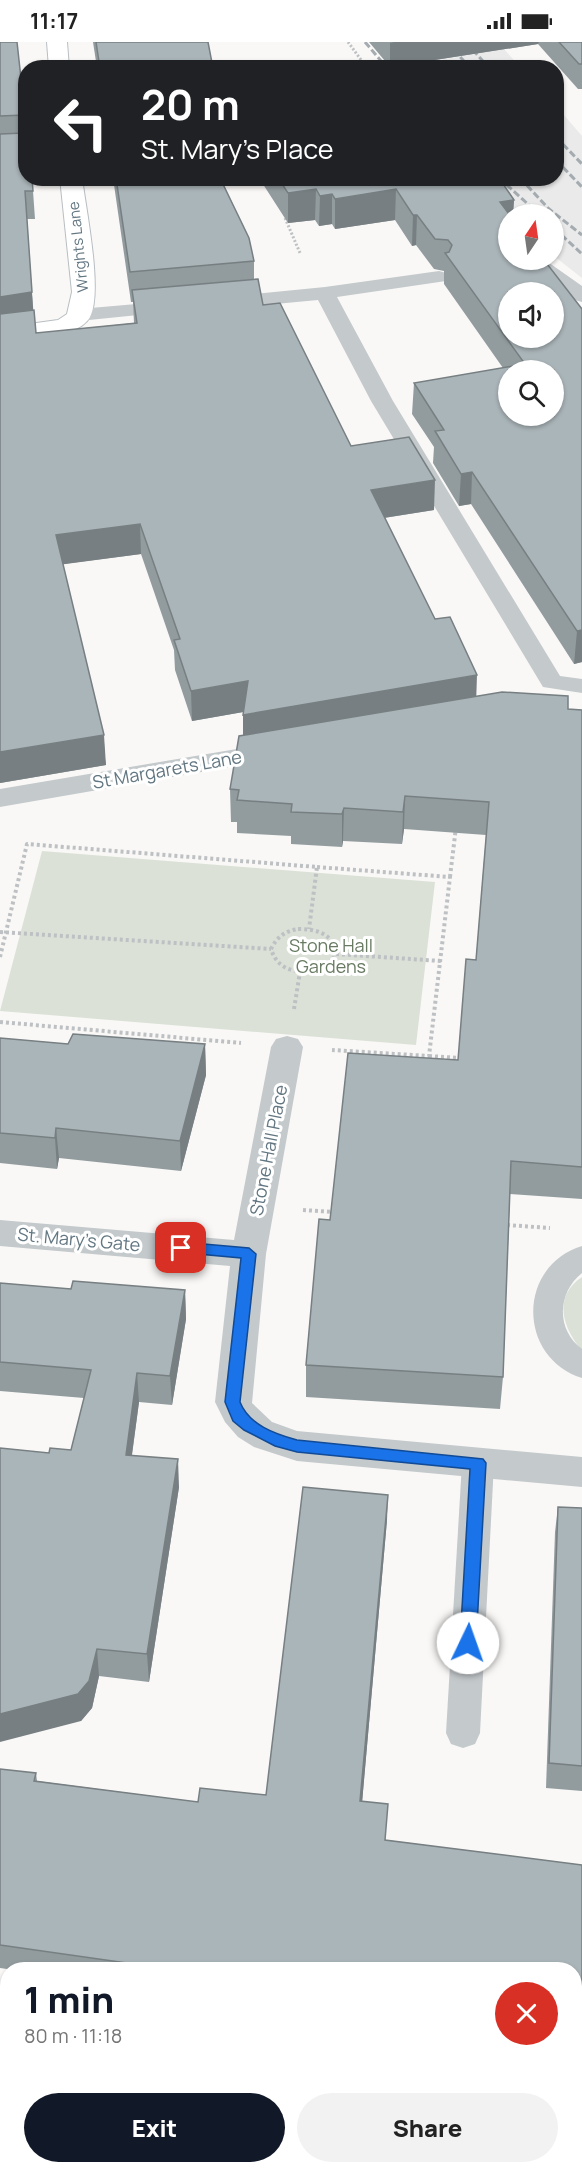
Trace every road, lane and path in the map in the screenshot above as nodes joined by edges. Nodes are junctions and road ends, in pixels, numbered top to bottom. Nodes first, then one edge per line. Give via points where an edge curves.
1 (57, 42) edge
2 (348, 42) edge
3 (58, 60) edge
4 (361, 60) edge
5 (72, 186) edge
6 (282, 210) edge
7 (300, 253) dead end
8 (546, 270) edge
9 (439, 277) dead end
10 (325, 293) junction
11 (582, 296) edge
12 (80, 315) junction
13 (0, 335) edge
14 (582, 686) edge
15 (304, 746) edge
16 (0, 798) edge
17 (448, 824) edge
18 (317, 867) junction
19 (450, 878) junction
20 (309, 929) junction
21 (0, 932) edge
22 (6, 932) junction
23 (271, 949) junction
24 (336, 954) junction
25 (0, 957) edge
26 (441, 961) junction
27 (300, 972) junction
28 (0, 1022) edge
29 (287, 1047) junction
30 (429, 1056) junction
31 (465, 1058) edge
32 (257, 1207) junction
33 (339, 1213) edge
34 (503, 1224) edge
35 (0, 1233) edge
36 (249, 1254) junction
37 (582, 1257) edge
38 (582, 1366) edge
39 (478, 1463) junction
40 (582, 1472) edge
41 (463, 1733) dead end

1 - 3 street
2 - 4 path
5 - 12 street, Wrights Lane via 84,292
6 - 7 path
8 - 11 lane
9 - 10 lane
10 - 12 lane
10 - 14 lane via 382,401 552,682
12 - 13 street via 64,326
15 - 16 street, St Margarets Lane
17 - 19 path via 457,824
18 - 19 path
18 - 20 path
18 - 22 path via 27,844
19 - 26 path
20 - 23 path via 288,931 279,936
20 - 24 path via 326,934
21 - 22 path
22 - 23 path
22 - 25 path
23 - 27 path via 282,967
24 - 26 path
24 - 27 path via 319,970
26 - 30 path
27 - 29 path
28 - 29 path
29 - 30 path
29 - 32 street, Stone Hall Place
30 - 31 path
32 - 33 path
32 - 36 street, Stone Hall Place
34 - 37 path via 550,1228
35 - 36 street, St. Mary's Gate
36 - 39 street via 232,1402 238,1416 261,1434 297,1446
37 - 38 lane via 564,1270 551,1287 546,1305 548,1325 558,1345
39 - 40 street
39 - 41 lane

